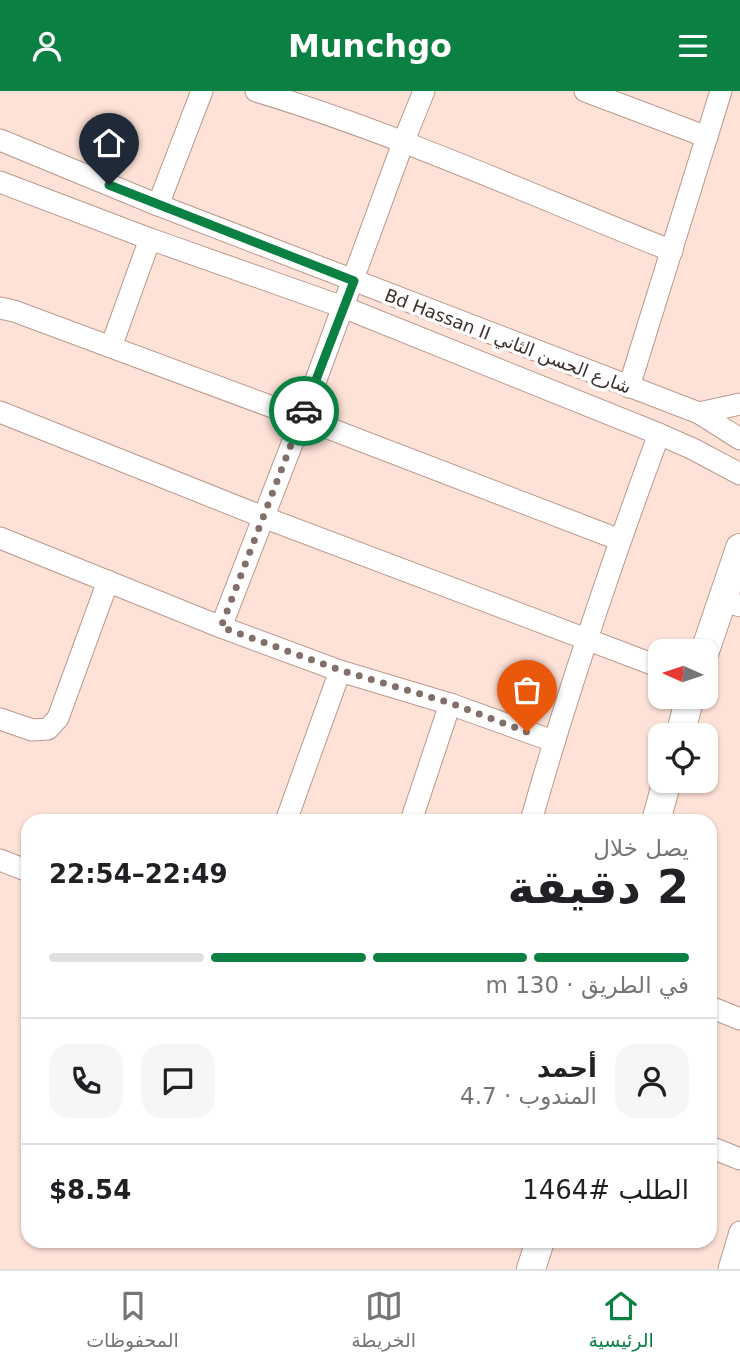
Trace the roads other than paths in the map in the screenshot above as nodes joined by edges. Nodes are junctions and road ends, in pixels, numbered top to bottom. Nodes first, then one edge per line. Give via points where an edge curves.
1 (202, 91) edge
2 (256, 91) edge
3 (424, 91) edge
4 (585, 91) edge
5 (721, 91) edge
6 (314, 99) edge
7 (707, 137) junction
8 (0, 140) edge
9 (403, 143) junction
10 (0, 183) edge
11 (158, 205) junction
12 (150, 239) junction
13 (672, 251) junction
14 (354, 281) junction
15 (343, 307) junction
16 (0, 308) edge
17 (111, 347) junction
18 (629, 387) junction
19 (740, 404) edge
20 (0, 412) edge
21 (699, 413) junction
22 (302, 418) junction
23 (659, 434) junction
24 (740, 439) edge
25 (740, 474) edge
26 (263, 517) junction
27 (0, 538) edge
28 (620, 540) junction
29 (740, 548) edge
30 (108, 581) junction
31 (732, 603) edge
32 (221, 627) junction
33 (588, 639) junction
34 (712, 639) edge
35 (648, 662) edge
36 (340, 670) junction
37 (450, 703) junction
38 (0, 719) edge
39 (553, 741) junction
40 (664, 793) edge
41 (289, 814) edge
42 (413, 814) edge
43 (533, 814) edge
44 (658, 814) edge
45 (0, 860) edge
46 (21, 868) edge
47 (717, 1010) edge
48 (740, 1018) edge
49 (717, 1150) edge
50 (740, 1159) edge
51 (740, 1232) edge
52 (538, 1248) edge
53 (531, 1269) edge
54 (729, 1269) edge

1 - 11 street
2 - 6 street
3 - 9 street
4 - 7 street
5 - 7 street
6 - 9 street
7 - 13 street
8 - 11 street, Bd Hassan II شارع الحسن الثاني
9 - 13 street
9 - 14 street
10 - 12 street, Bd Hassan II شارع الحسن الثاني
11 - 14 street, Bd Hassan II شارع الحسن الثاني
12 - 15 street, Bd Hassan II شارع الحسن الثاني
12 - 17 street
13 - 18 street
14 - 15 street
14 - 18 street, Bd Hassan II شارع الحسن الثاني
15 - 22 street
15 - 23 street, Bd Hassan II شارع الحسن الثاني
16 - 17 street
17 - 22 street
18 - 21 street, Bd Hassan II شارع الحسن الثاني
19 - 21 street
20 - 26 street
21 - 24 street, Bd Hassan II شارع الحسن الثاني
22 - 26 street
22 - 28 street
23 - 25 street, Bd Hassan II شارع الحسن الثاني
23 - 28 street
26 - 32 street
26 - 33 street
27 - 30 street
28 - 33 street
29 - 31 street
30 - 32 street
30 - 38 street via 58,718 48,729 32,730
31 - 34 street
32 - 36 street
33 - 35 street
33 - 39 street
36 - 37 street
36 - 41 street
37 - 39 street
37 - 42 street
39 - 43 street
40 - 44 street
45 - 46 street
47 - 48 street
49 - 50 street
51 - 54 street
52 - 53 street

